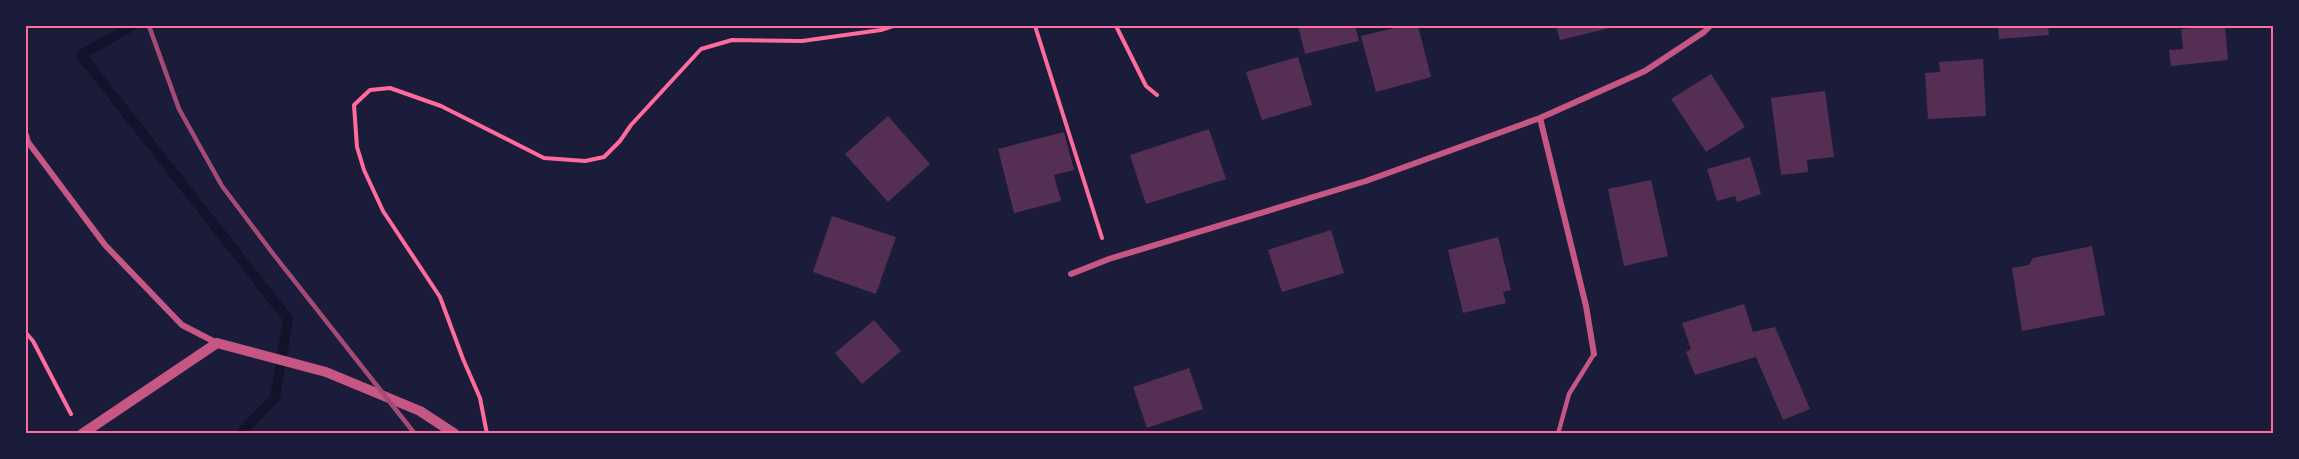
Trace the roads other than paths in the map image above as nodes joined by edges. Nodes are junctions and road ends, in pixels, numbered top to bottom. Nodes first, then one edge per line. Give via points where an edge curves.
1 (1710, 26) edge
2 (1540, 118) junction
3 (26, 135) edge
4 (1071, 274) dead end
5 (217, 343) junction
6 (1594, 354) joint
7 (82, 434) edge
8 (456, 434) edge
9 (1558, 434) edge

1 - 2 street via 1645,71
2 - 4 street via 1366,181 1108,259
2 - 6 street via 1587,306
3 - 5 street via 105,245 182,325
5 - 7 street
5 - 8 street via 326,372 420,411
6 - 9 lane via 1569,394

